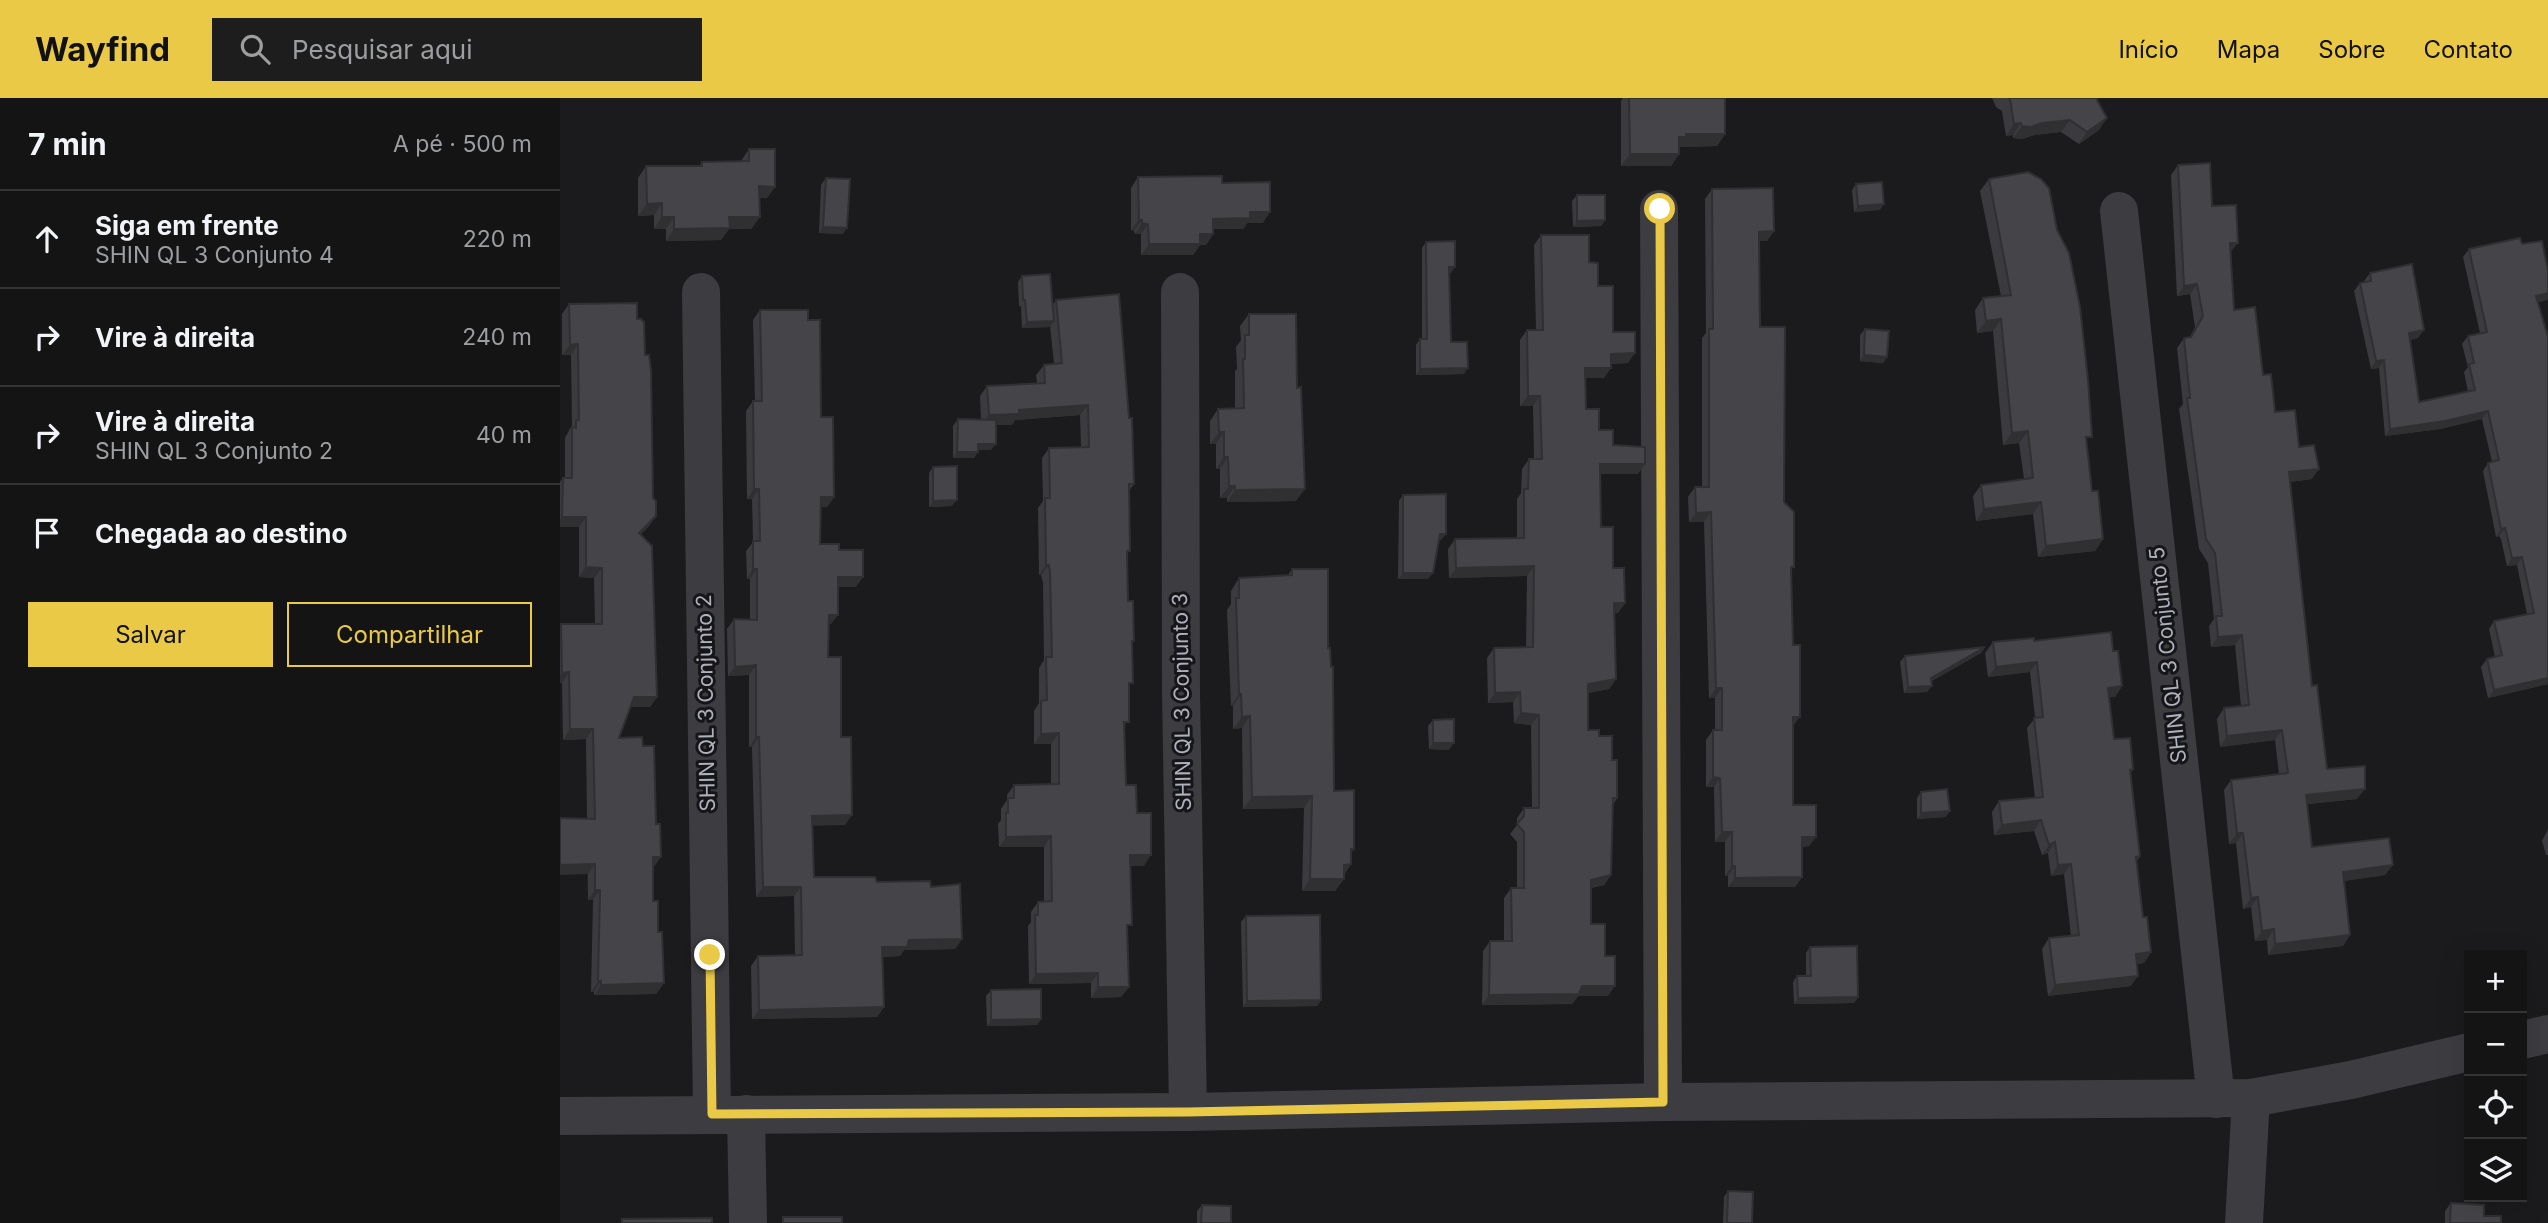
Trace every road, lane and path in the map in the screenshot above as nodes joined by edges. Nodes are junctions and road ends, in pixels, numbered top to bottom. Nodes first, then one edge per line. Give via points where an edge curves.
1 (1660, 209) dead end
2 (2119, 211) dead end
3 (701, 292) dead end
4 (1180, 292) dead end
5 (2548, 1034) edge
6 (2527, 1039) edge
7 (2464, 1053) edge
8 (2233, 1099) junction
9 (1663, 1102) junction
10 (1188, 1112) junction
11 (729, 1114) junction
12 (560, 1116) edge
13 (748, 1223) edge
14 (2244, 1223) edge

1 - 9 street
2 - 8 street, SHIN QL 3 Conjunto 5
3 - 11 street, SHIN QL 3 Conjunto 2
4 - 10 street, SHIN QL 3 Conjunto 3
5 - 6 street
7 - 8 street via 2351,1080
8 - 9 street
8 - 14 street, SHIN QL 3 Conjunto 5
9 - 10 street
10 - 11 street
11 - 12 street
11 - 13 street, SHIN QL 3 Conjunto 2

